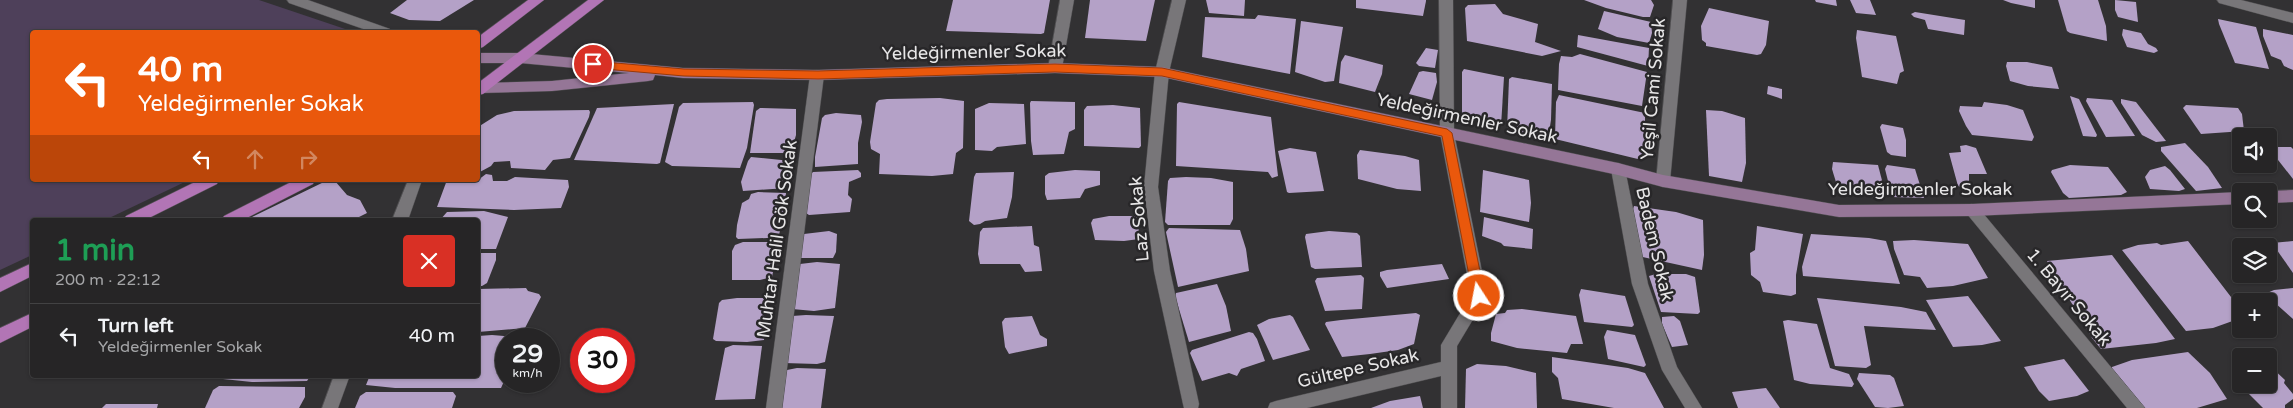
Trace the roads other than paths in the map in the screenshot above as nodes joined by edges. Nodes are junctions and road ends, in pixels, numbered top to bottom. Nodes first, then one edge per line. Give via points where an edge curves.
1 (294, 0) edge
2 (537, 0) edge
3 (596, 0) edge
4 (1067, 0) edge
5 (1179, 0) edge
6 (1446, 0) edge
7 (1680, 0) edge
8 (2224, 0) edge
9 (2293, 18) edge
10 (379, 30) edge
11 (480, 43) edge
12 (480, 58) edge
13 (520, 58) junction
14 (1055, 68) junction
15 (684, 72) junction
16 (1162, 72) junction
17 (818, 75) junction
18 (480, 86) edge
19 (480, 87) edge
20 (1447, 133) junction
21 (1618, 169) junction
22 (1663, 181) junction
23 (208, 182) edge
24 (304, 182) edge
25 (414, 182) edge
26 (2293, 196) edge
27 (2277, 197) edge
28 (2232, 198) edge
29 (1972, 210) junction
30 (135, 218) edge
31 (233, 218) edge
32 (401, 218) edge
33 (30, 270) edge
34 (0, 285) edge
35 (30, 321) edge
36 (0, 336) edge
37 (1449, 367) junction
38 (341, 378) edge
39 (1191, 404) dead end
40 (330, 408) edge
41 (774, 408) edge
42 (1276, 408) edge
43 (1449, 408) edge
44 (1694, 408) edge
45 (2137, 408) edge

1 - 10 street
2 - 11 main road
3 - 13 main road
4 - 14 street
5 - 16 street, Laz Sokak
6 - 20 street
7 - 22 street, Yeşil Cami Sokak
8 - 9 street
12 - 13 street, Yeldeğirmenler Sokak
13 - 15 street, Yeldeğirmenler Sokak
13 - 18 main road
14 - 16 street, Yeldeğirmenler Sokak
14 - 17 street, Yeldeğirmenler Sokak
15 - 17 street, Yeldeğirmenler Sokak
15 - 19 street, Yeldeğirmenler Sokak via 552,86
16 - 20 street, Yeldeğirmenler Sokak
16 - 39 street, Laz Sokak via 1151,187 1162,271
17 - 41 street, Muhtar Halil Gök Sokak
20 - 21 street, Yeldeğirmenler Sokak
20 - 37 street via 1479,296 1450,345
21 - 22 street, Yeldeğirmenler Sokak
21 - 44 street, Badem Sokak via 1640,284 1670,370
22 - 29 street, Yeldeğirmenler Sokak via 1839,211
23 - 30 main road
24 - 31 main road
25 - 32 street
26 - 27 street
28 - 29 street, Yeldeğirmenler Sokak
29 - 45 street, 1. Bayır Sokak
33 - 34 main road
35 - 36 main road
37 - 42 street, Gültepe Sokak
37 - 43 street
38 - 40 street

